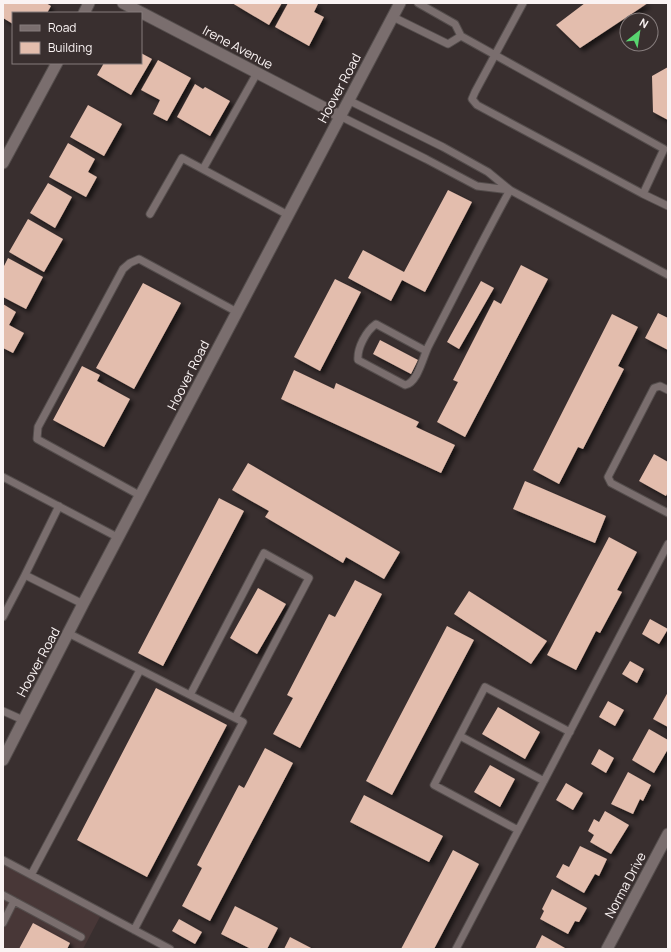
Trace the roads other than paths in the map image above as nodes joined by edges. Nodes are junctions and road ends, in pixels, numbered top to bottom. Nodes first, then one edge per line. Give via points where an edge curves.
1 (89, 3) edge
2 (123, 3) edge
3 (400, 3) edge
4 (418, 3) edge
5 (523, 3) edge
6 (84, 12) edge
7 (140, 12) edge
8 (142, 13) edge
9 (393, 17) junction
10 (461, 36) junction
11 (496, 55) junction
12 (56, 64) edge
13 (257, 73) junction
14 (348, 100) junction
15 (340, 116) junction
16 (666, 148) edge
17 (3, 163) edge
18 (203, 169) junction
19 (510, 190) junction
20 (643, 194) junction
21 (668, 206) edge
22 (150, 214) dead end
23 (288, 215) junction
24 (668, 275) edge
25 (237, 312) junction
26 (426, 350) junction
27 (668, 390) edge
28 (3, 477) edge
29 (141, 496) junction
30 (59, 506) junction
31 (668, 513) edge
32 (119, 538) junction
33 (668, 544) edge
34 (25, 575) junction
35 (83, 604) junction
36 (6, 605) edge
37 (3, 617) edge
38 (68, 633) junction
39 (140, 670) junction
40 (190, 695) junction
41 (3, 711) edge
42 (235, 718) junction
43 (23, 720) junction
44 (570, 732) junction
45 (460, 736) junction
46 (3, 760) edge
47 (544, 781) junction
48 (518, 830) junction
49 (668, 834) edge
50 (3, 860) edge
51 (31, 875) junction
52 (3, 895) edge
53 (14, 901) junction
54 (3, 923) edge
55 (134, 930) junction
56 (81, 937) dead end
57 (170, 949) edge
58 (456, 949) edge
59 (607, 949) edge

1 - 6 main road
2 - 7 main road, Irene Avenue
3 - 9 main road, Hoover Road
4 - 10 lane via 455,24
5 - 11 lane
8 - 13 main road, Irene Avenue
9 - 10 lane via 448,44
9 - 14 main road, Hoover Road
10 - 11 lane
11 - 16 lane
11 - 20 lane via 472,99 477,105
12 - 17 main road
13 - 15 main road, Irene Avenue
13 - 18 lane
14 - 15 main road, Hoover Road
14 - 19 lane via 488,172
15 - 19 lane via 477,186
15 - 23 main road, Hoover Road
16 - 20 lane
18 - 22 lane via 182,158
18 - 23 lane
19 - 24 lane
19 - 26 lane
20 - 21 lane
23 - 25 main road, Hoover Road
25 - 29 main road, Hoover Road
25 - 29 lane via 139,259 130,263 123,269 38,427 37,439
26 - 26 lane via 410,384 405,384 358,360 365,338 376,324
27 - 31 lane via 660,386 654,388 608,478 611,483
28 - 30 lane
29 - 32 main road, Hoover Road
30 - 32 lane
30 - 34 lane
32 - 35 main road, Hoover Road
33 - 44 lane
34 - 35 lane
34 - 36 lane
35 - 38 main road, Hoover Road
36 - 37 lane
38 - 39 lane
38 - 43 main road, Hoover Road
39 - 40 lane
39 - 51 lane
40 - 42 lane
40 - 42 lane via 264,554 309,578
41 - 43 lane
42 - 55 lane via 243,722
43 - 46 main road, Hoover Road
44 - 45 lane via 485,687
44 - 47 lane
45 - 47 lane
45 - 48 lane via 434,785
47 - 48 lane
48 - 58 lane
49 - 59 main road, Norma Drive
50 - 51 lane
51 - 55 lane
52 - 53 lane
53 - 54 lane
53 - 56 lane
55 - 57 lane

